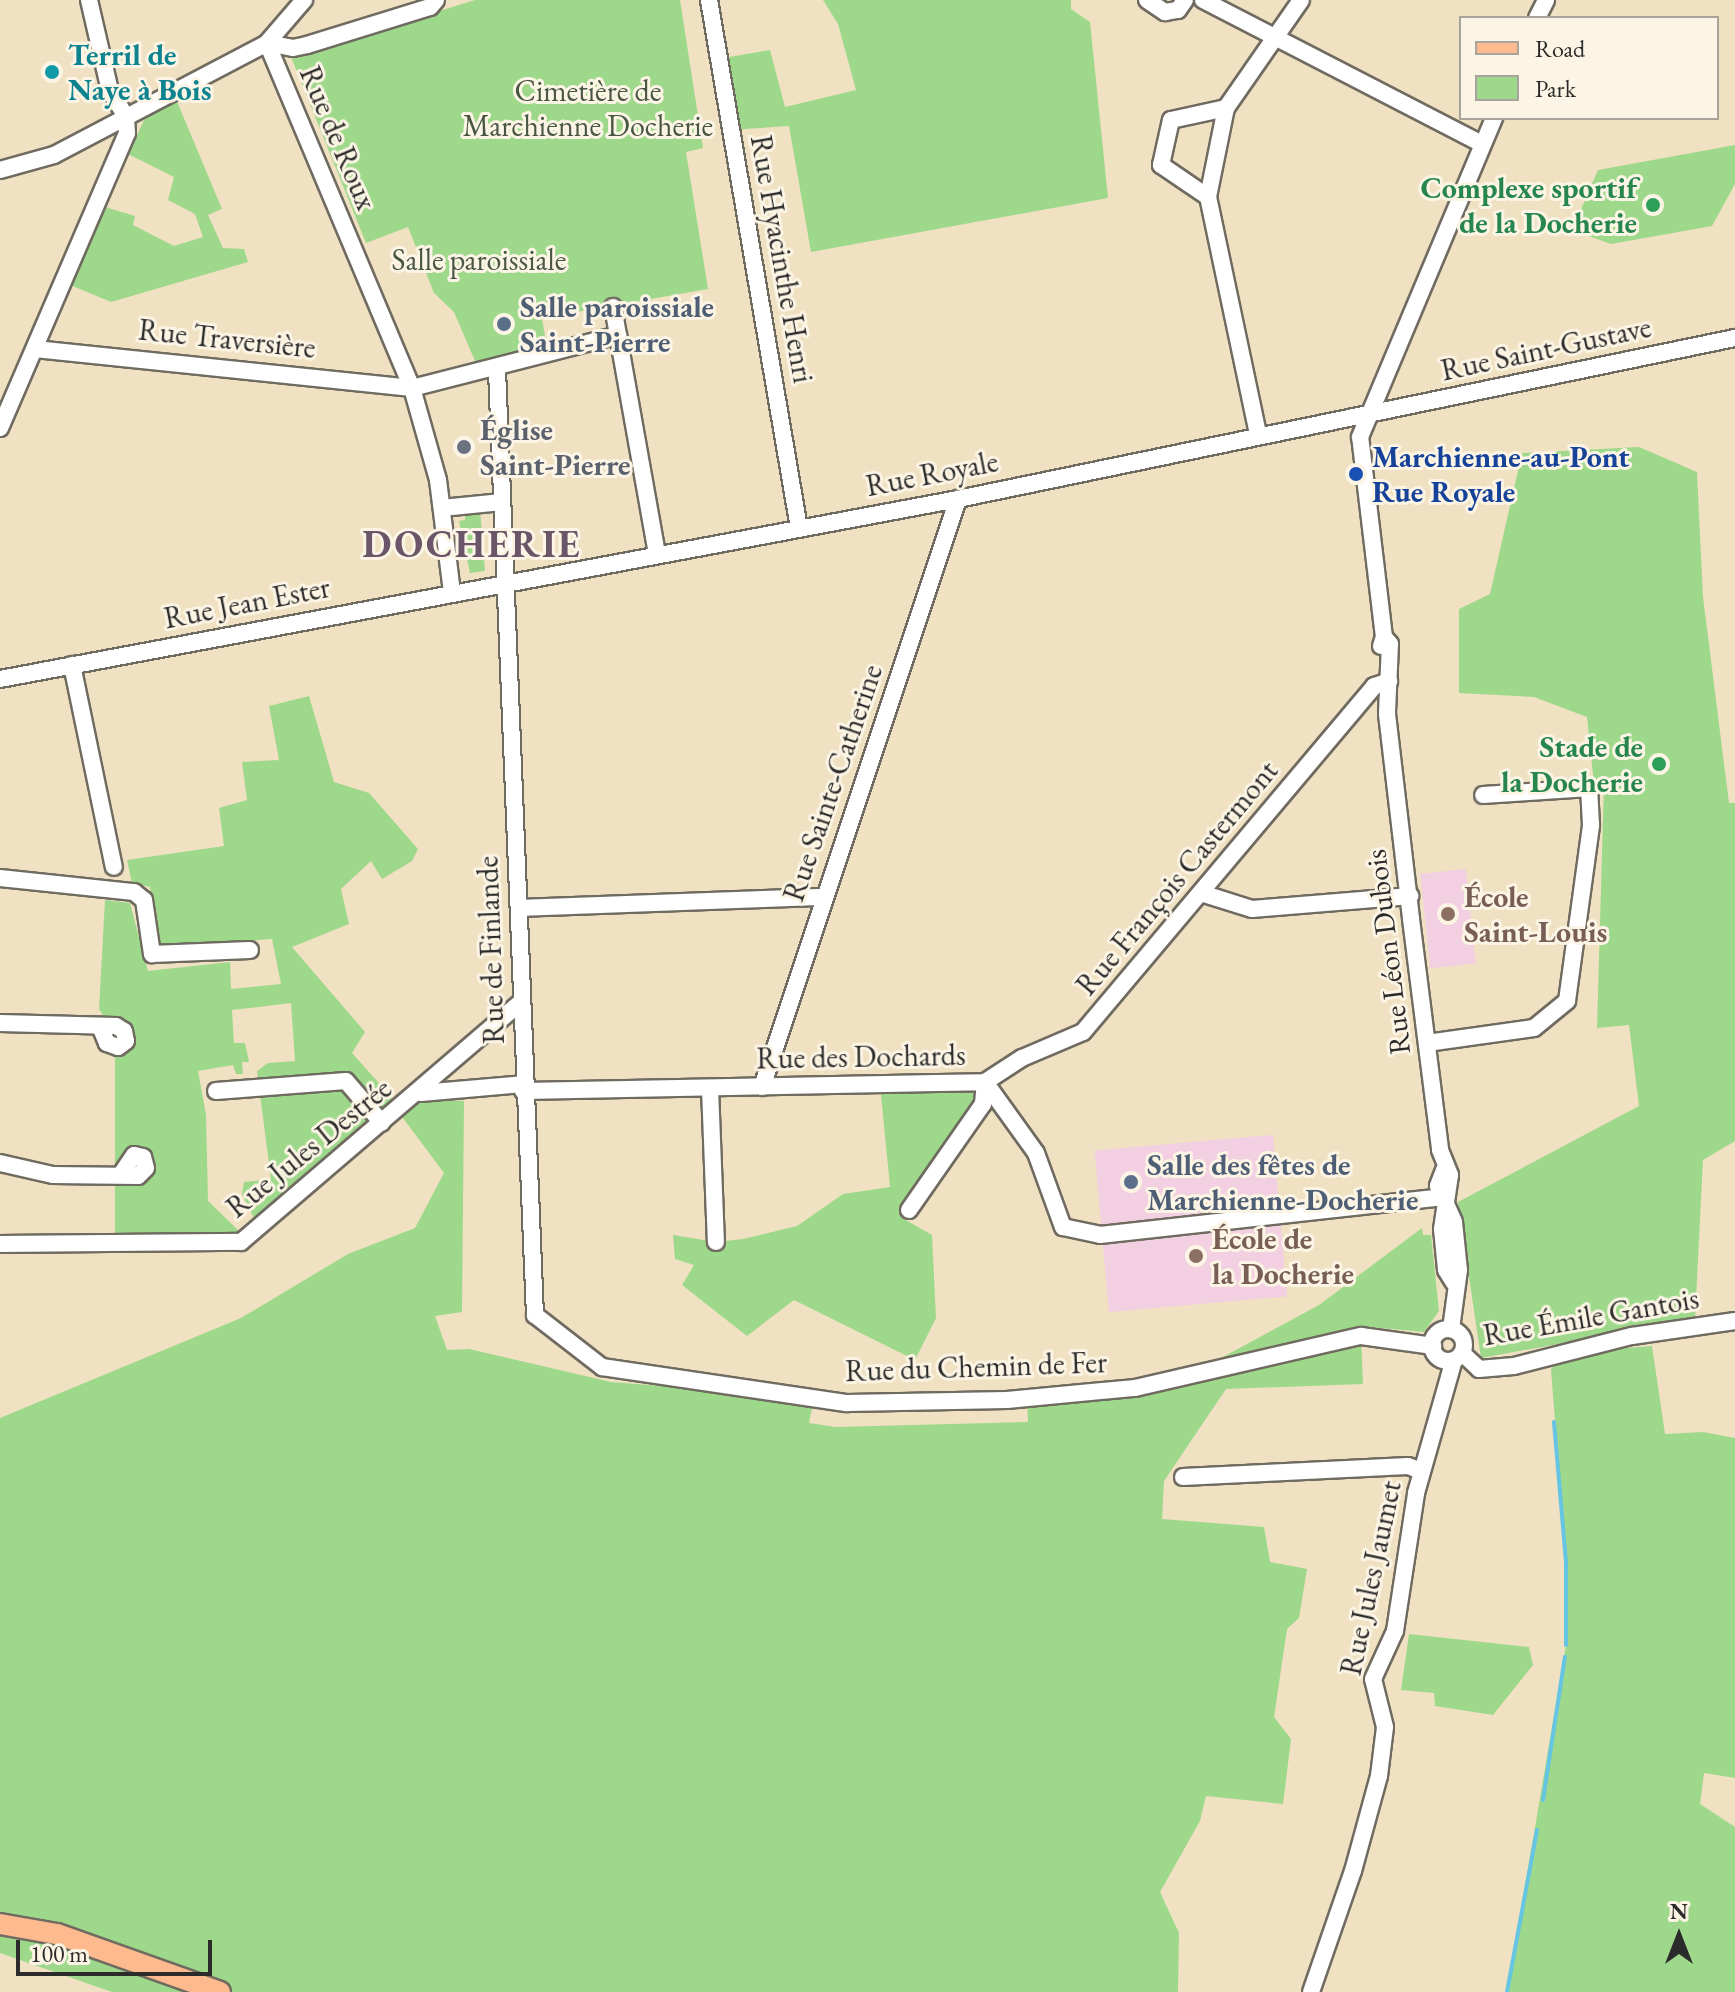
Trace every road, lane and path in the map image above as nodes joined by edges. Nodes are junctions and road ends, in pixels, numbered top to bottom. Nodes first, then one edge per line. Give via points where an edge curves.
1 (89, 0) edge
2 (304, 0) edge
3 (436, 0) edge
4 (709, 0) edge
5 (1147, 0) edge
6 (1185, 0) edge
7 (1203, 0) edge
8 (1301, 0) edge
9 (1275, 38) junction
10 (267, 43) junction
11 (1226, 108) junction
12 (126, 117) junction
13 (1493, 120) edge
14 (1482, 144) junction
15 (0, 170) edge
16 (1208, 197) junction
17 (613, 307) dead end
18 (618, 335) junction
19 (1735, 338) edge
20 (35, 349) junction
21 (497, 370) junction
22 (412, 388) junction
23 (1368, 414) junction
24 (0, 428) edge
25 (1258, 434) junction
26 (958, 499) junction
27 (502, 502) junction
28 (442, 508) junction
29 (799, 528) junction
30 (657, 555) junction
31 (505, 583) junction
32 (452, 593) junction
33 (72, 665) junction
34 (0, 679) edge
35 (1389, 681) junction
36 (1483, 795) dead end
37 (114, 867) dead end
38 (0, 878) edge
39 (1201, 893) junction
40 (1410, 896) junction
41 (824, 897) junction
42 (519, 908) junction
43 (250, 950) dead end
44 (521, 1002) junction
45 (0, 1023) edge
46 (101, 1029) dead end
47 (1427, 1043) junction
48 (985, 1082) junction
49 (762, 1087) junction
50 (523, 1088) junction
51 (710, 1088) junction
52 (216, 1091) dead end
53 (421, 1093) junction
54 (382, 1123) junction
55 (0, 1163) edge
56 (122, 1173) dead end
57 (1446, 1197) junction
58 (909, 1210) dead end
59 (716, 1242) dead end
60 (0, 1244) edge
61 (535, 1315) joint
62 (1735, 1321) edge
63 (1451, 1329) junction
64 (1433, 1346) junction
65 (1458, 1357) junction
66 (1422, 1471) junction
67 (1183, 1477) dead end
68 (0, 1924) edge
69 (220, 1992) edge
70 (1311, 1992) edge

1 - 12 street via 110,91
2 - 10 street
3 - 10 street via 430,7 307,45
4 - 29 street, Rue Hyacinthe Henri
5 - 6 street via 1165,12 1178,10
7 - 9 street
8 - 9 street
9 - 11 street
9 - 14 street
10 - 12 street
10 - 22 street, Rue de Roux
11 - 16 street
11 - 16 street via 1171,120 1161,165
12 - 15 street via 43,159
12 - 20 street via 127,133
13 - 14 street
14 - 23 street
16 - 25 street
17 - 18 street
18 - 21 street, Rue Traversière
18 - 30 street
19 - 23 street, Rue Saint-Gustave
20 - 22 street, Rue Traversière
20 - 24 street
21 - 22 street, Rue Traversière
21 - 27 street, Rue de Finlande
22 - 28 street, Rue de Roux
23 - 25 street, Rue Royale
23 - 35 street, Rue Léon Dubois via 1371,449 1366,458 1382,659
25 - 26 street, Rue Royale
26 - 29 street, Rue Royale
26 - 41 street, Rue Sainte-Catherine
27 - 28 street
27 - 31 street, Rue de Finlande
28 - 32 street, Rue de Roux
29 - 30 street, Rue Royale
30 - 31 street, Rue Royale
31 - 32 street, Rue Jean Ester
31 - 42 street, Rue de Finlande
32 - 33 street, Rue Jean Ester
33 - 34 street, Rue Jean Ester
33 - 37 street
35 - 39 street, Rue François Castermont via 1374,686
35 - 40 street, Rue Léon Dubois via 1397,713 1391,727
36 - 47 street via 1589,788 1591,825 1567,1001 1534,1028
38 - 43 street via 134,892 144,900 152,954
39 - 40 street via 1252,909
39 - 48 street, Rue François Castermont via 1083,1032 1022,1058
40 - 47 street, Rue Léon Dubois
41 - 42 street
41 - 49 street, Rue Sainte-Catherine
42 - 44 street, Rue de Finlande
44 - 50 street, Rue de Finlande
44 - 53 street, Rue Jules Destrée
45 - 46 street
47 - 57 street, Rue Léon Dubois via 1444,1170 1451,1185
48 - 49 street, Rue des Dochards
48 - 57 street, Rue des Dochards via 1036,1153 1063,1227 1100,1235
48 - 58 street via 983,1104
49 - 51 street, Rue des Dochards
50 - 51 street, Rue des Dochards
50 - 53 street, Rue des Dochards
50 - 61 street, Rue de Finlande
51 - 59 street
52 - 54 street via 346,1081
53 - 54 street, Rue Jules Destrée
54 - 60 street, Rue Jules Destrée via 241,1242
55 - 56 street via 53,1175
57 - 63 street, Rue Léon Dubois via 1459,1270
61 - 64 street, Rue du Chemin de Fer via 602,1367 847,1403 1007,1400 1135,1388 1361,1336
62 - 65 street, Rue Émile Gantois via 1632,1336 1514,1366 1479,1369
63 - 64 street via 1437,1334
63 - 65 street via 1463,1338
64 - 65 street via 1439,1357
65 - 66 street, Rue Jules Jaumet
66 - 67 street via 1408,1466
66 - 70 street, Rue Jules Jaumet via 1395,1631 1373,1679 1385,1727 1379,1776
68 - 69 main road via 57,1934

